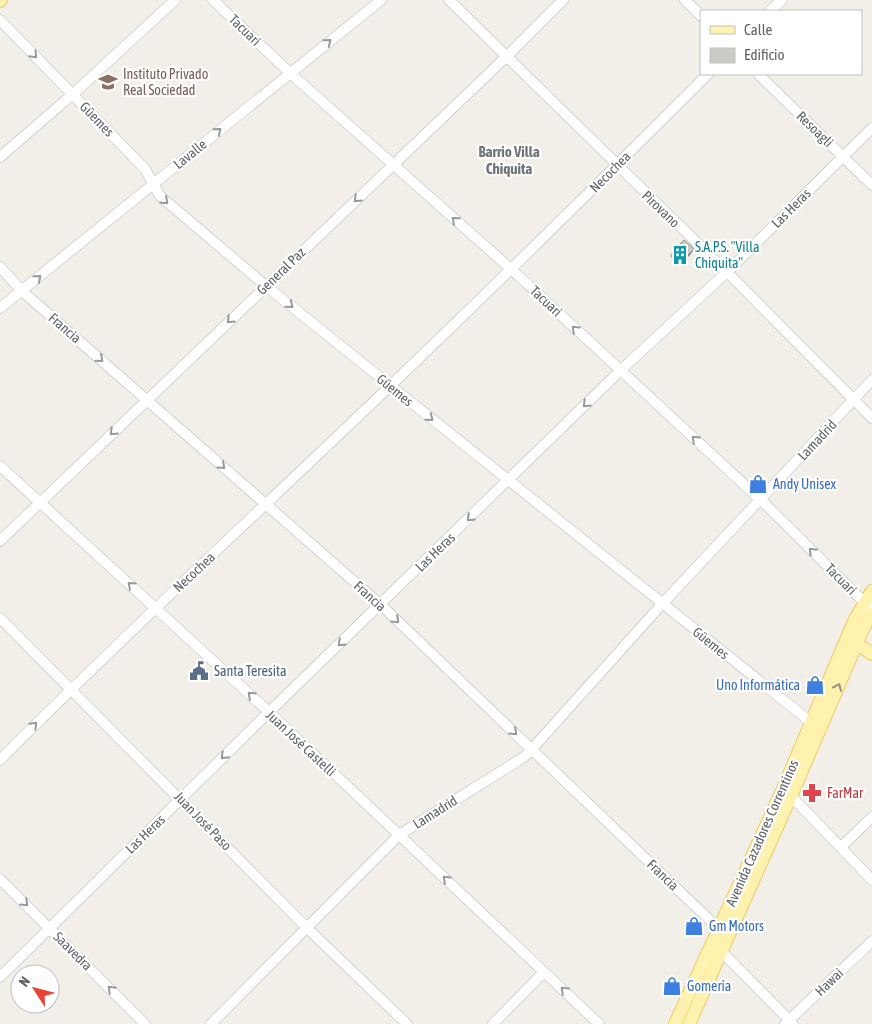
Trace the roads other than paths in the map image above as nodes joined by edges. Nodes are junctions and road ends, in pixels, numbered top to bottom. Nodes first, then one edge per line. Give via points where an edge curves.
1 (175, 0) edge
2 (213, 0) edge
3 (380, 0) edge
4 (449, 0) edge
5 (562, 0) edge
6 (685, 0) edge
7 (782, 0) edge
8 (771, 10) edge
9 (700, 15) edge
10 (0, 20) edge
11 (506, 56) junction
12 (290, 73) junction
13 (707, 75) edge
14 (759, 75) edge
15 (73, 94) junction
16 (872, 128) edge
17 (0, 157) edge
18 (843, 157) junction
19 (392, 165) junction
20 (616, 166) junction
21 (153, 183) junction
22 (872, 185) edge
23 (0, 267) edge
24 (511, 269) junction
25 (727, 272) junction
26 (266, 286) junction
27 (22, 291) junction
28 (0, 308) edge
29 (621, 370) junction
30 (872, 380) edge
31 (390, 386) junction
32 (147, 399) junction
33 (854, 400) junction
34 (872, 418) edge
35 (0, 466) edge
36 (508, 481) junction
37 (761, 500) junction
38 (39, 503) junction
39 (266, 505) junction
40 (0, 541) edge
41 (872, 592) edge
42 (662, 604) junction
43 (381, 605) junction
44 (868, 606) edge
45 (156, 607) junction
46 (872, 614) edge
47 (0, 618) edge
48 (863, 629) edge
49 (851, 643) junction
50 (872, 654) edge
51 (71, 689) junction
52 (269, 712) junction
53 (815, 726) junction
54 (532, 749) junction
55 (0, 760) edge
56 (791, 796) junction
57 (181, 799) junction
58 (872, 817) edge
59 (399, 835) junction
60 (841, 847) junction
61 (0, 879) edge
62 (872, 880) edge
63 (306, 927) junction
64 (50, 928) junction
65 (725, 932) junction
66 (872, 941) edge
67 (717, 949) junction
68 (544, 972) junction
69 (0, 977) edge
70 (789, 1023) edge
71 (145, 1024) edge
72 (210, 1024) edge
73 (407, 1024) edge
74 (493, 1024) edge
75 (599, 1024) edge
76 (675, 1024) edge
77 (689, 1024) edge

1 - 15 street
2 - 12 street, Tacuari
12 -> 3 street, Lavalle
4 - 11 street, Pirovano
5 - 11 street, General Paz
6 - 9 street
7 - 8 street
10 -> 15 street, Güemes
11 - 19 street, General Paz
11 - 20 street, Pirovano
12 - 19 street, Tacuari
21 -> 12 street, Lavalle
13 - 20 street, Necochea
14 - 18 street, Resoagli
15 - 17 street
15 - 21 street, Güemes via 145,169
16 - 18 street, Las Heras
18 - 22 street, Resoagli
18 - 25 street, Las Heras
24 -> 19 street, Tacuari
19 -> 26 street, General Paz
20 - 24 street, Necochea
20 - 25 street, Pirovano
21 -> 26 street, Güemes via 160,196
27 -> 21 street, Lavalle
23 - 27 street, Francia
29 -> 24 street, Tacuari
24 - 31 street, Necochea
25 - 29 street, Las Heras
25 - 33 street, Pirovano
26 -> 31 street, Güemes
26 -> 32 street, General Paz
27 - 28 street, Lavalle
27 -> 32 street, Francia
29 -> 36 street, Las Heras
37 -> 29 street, Tacuari
30 - 33 street, Lamadrid
31 -> 36 street, Güemes
31 - 39 street, Necochea
32 -> 38 street, General Paz
32 -> 39 street, Francia
33 - 34 street, Pirovano
33 - 37 street, Lamadrid
35 - 38 street, Juan José Castelli
36 - 42 street, Güemes
36 -> 43 street, Las Heras
37 - 42 street, Lamadrid
44 -> 37 street, Tacuari
38 - 40 street, General Paz
45 -> 38 street, Juan José Castelli
39 - 43 street, Francia
39 - 45 street, Necochea
41 - 44 main road
42 - 53 street, Güemes
42 - 54 street, Lamadrid
43 -> 52 street, Las Heras
43 -> 54 street, Francia
44 - 48 main road
45 - 51 street, Necochea
52 -> 45 street, Juan José Castelli
46 - 48 main road
47 - 51 street, Juan José Paso
48 - 49 main road, Avenida Cazadores Correntinos
49 - 50 main road
49 - 53 main road, Avenida Cazadores Correntinos
55 -> 51 street, Necochea
51 - 57 street, Juan José Paso
52 -> 57 street, Las Heras
52 - 59 street, Juan José Castelli
53 - 56 main road, Avenida Cazadores Correntinos
53 - 65 main road, Avenida Cazadores Correntinos
54 - 59 street, Lamadrid
54 - 65 street, Francia
56 - 60 street
56 - 65 main road, Avenida Cazadores Correntinos
57 - 63 street, Juan José Paso
57 - 64 street, Las Heras
58 - 60 street
59 - 63 street, Lamadrid
68 -> 59 street, Juan José Castelli
60 - 62 street
61 -> 64 street, Saavedra
63 - 72 street, Lamadrid
63 - 73 street, Juan José Paso
64 - 69 street, Las Heras
71 -> 64 street, Saavedra
65 - 67 main road, Avenida Cazadores Correntinos
66 - 70 street, Hawai
67 - 70 street
67 - 76 main road, Avenida Cazadores Correntinos
67 - 77 main road, Avenida Cazadores Correntinos
68 - 74 street
75 -> 68 street, Juan José Castelli

